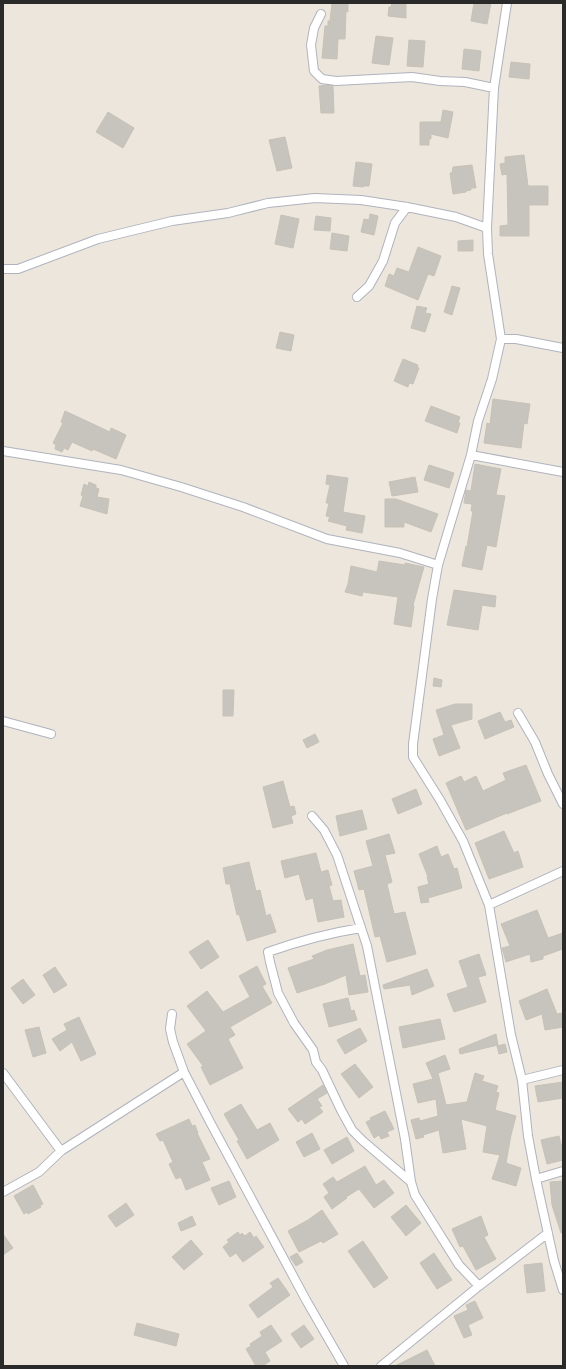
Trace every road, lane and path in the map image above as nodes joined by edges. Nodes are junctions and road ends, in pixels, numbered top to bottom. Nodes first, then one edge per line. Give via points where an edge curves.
1 (507, 3) edge
2 (321, 14) dead end
3 (494, 88) junction
4 (407, 208) junction
5 (487, 228) junction
6 (3, 271) edge
7 (356, 297) dead end
8 (501, 339) junction
9 (563, 348) edge
10 (3, 451) edge
11 (471, 455) junction
12 (563, 472) edge
13 (438, 565) junction
14 (518, 712) dead end
15 (3, 721) edge
16 (51, 734) dead end
17 (563, 804) edge
18 (312, 816) dead end
19 (563, 871) edge
20 (488, 905) junction
21 (361, 928) junction
22 (172, 1014) dead end
23 (563, 1070) edge
24 (184, 1072) junction
25 (3, 1073) edge
26 (522, 1080) junction
27 (61, 1150) junction
28 (563, 1171) edge
29 (536, 1179) junction
30 (411, 1182) junction
31 (3, 1192) edge
32 (548, 1234) junction
33 (479, 1286) junction
34 (563, 1290) edge
35 (344, 1366) edge
36 (381, 1366) edge

1 - 3 street
2 - 3 street via 314,28 311,45 314,71 322,79 336,81 412,77 465,82
3 - 5 street
4 - 5 street via 456,217
4 - 6 street via 361,200 315,198 268,203 228,213 172,221 98,239
4 - 7 street via 395,223 383,261 369,286
5 - 8 street via 488,254
8 - 9 street via 516,339
8 - 11 street
10 - 13 street via 121,470 243,507 327,539 400,553
11 - 12 street
11 - 13 street
13 - 20 street via 413,757 463,840
14 - 17 street via 535,742
15 - 16 street
18 - 21 street via 324,830 337,855
19 - 20 street
20 - 26 street via 511,1035
21 - 30 street via 385,1035
21 - 30 street via 334,932 268,952 278,993 294,1023 313,1050 316,1062 352,1130
22 - 24 street via 170,1029
23 - 26 street
24 - 27 street
24 - 35 street
25 - 27 street
26 - 29 street
27 - 31 street via 39,1172
28 - 29 street
29 - 32 street
30 - 33 street via 415,1195 459,1265
32 - 33 street
32 - 34 street
33 - 36 street

